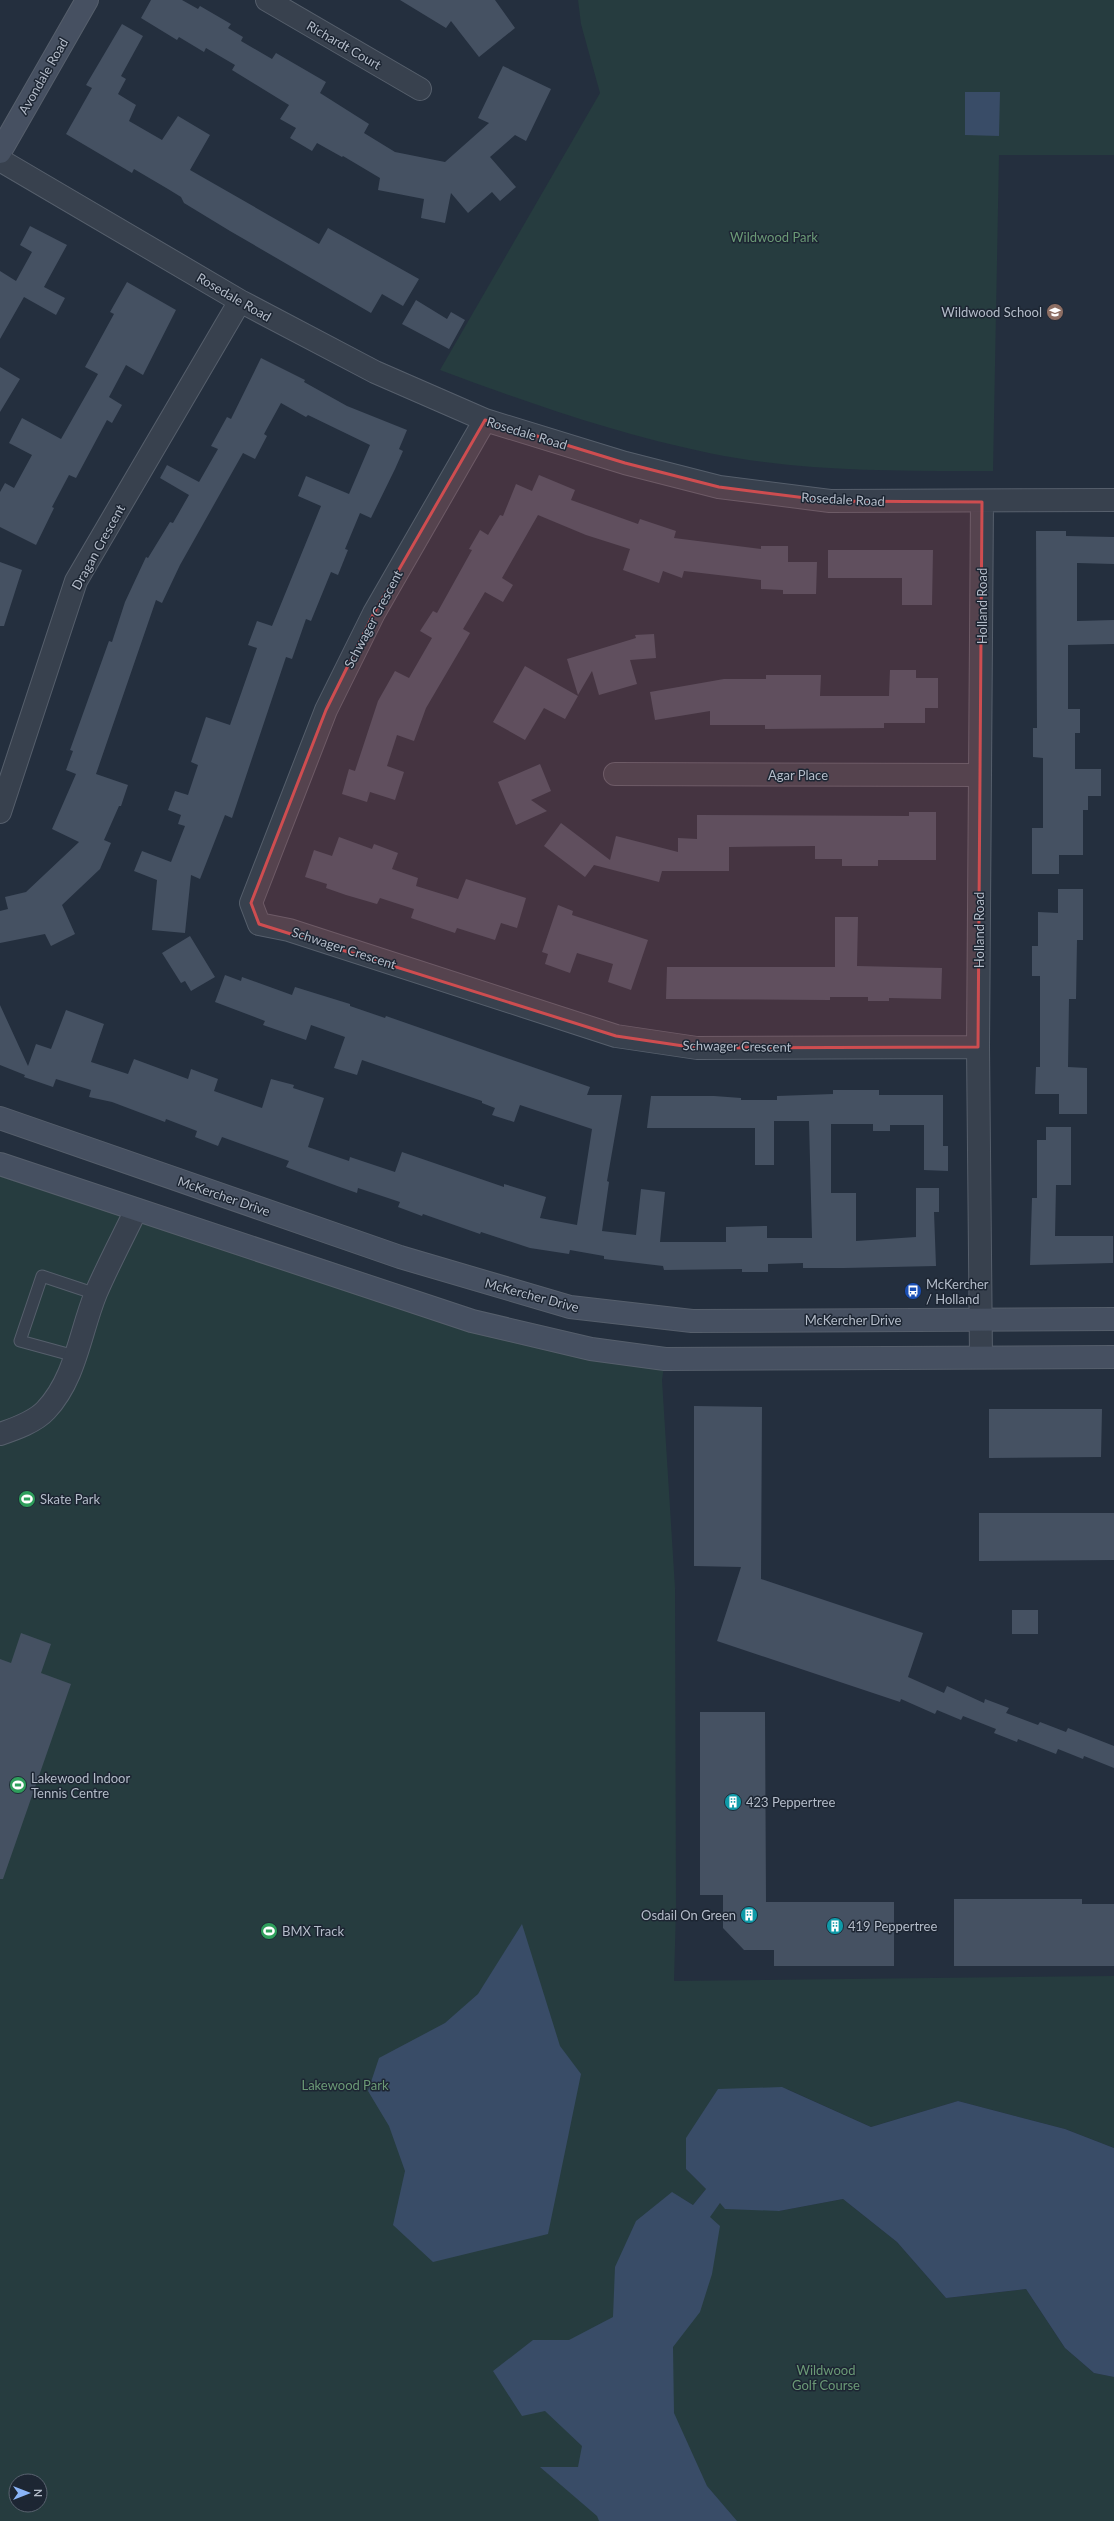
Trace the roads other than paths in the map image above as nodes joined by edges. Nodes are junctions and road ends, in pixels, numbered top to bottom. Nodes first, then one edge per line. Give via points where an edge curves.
1 (87, 0) edge
2 (267, 0) edge
3 (420, 90) dead end
4 (0, 152) edge
5 (0, 160) edge
6 (240, 301) junction
7 (485, 420) junction
8 (1114, 500) edge
9 (982, 502) junction
10 (616, 774) dead end
11 (980, 775) junction
12 (0, 812) edge
13 (978, 1047) junction
14 (0, 1118) edge
15 (0, 1164) edge
16 (136, 1210) junction
17 (96, 1294) junction
18 (981, 1319) junction
19 (1114, 1319) edge
20 (75, 1356) junction
21 (981, 1357) junction
22 (1114, 1357) edge
23 (0, 1434) edge

1 - 4 main road, Avondale Road
2 - 3 street, Richardt Court
5 - 6 street, Rosedale Road
6 - 7 street, Rosedale Road via 375,372
6 - 12 street, Dragan Crescent via 76,582
7 - 9 street, Rosedale Road via 625,463 719,488 830,501
7 - 13 street, Schwager Crescent via 374,613 326,710 251,903 259,924 289,930 616,1036 697,1048
8 - 9 street, Rosedale Road
9 - 11 street, Holland Road
10 - 11 street, Agar Place
11 - 13 street, Holland Road
13 - 18 street, Holland Road
14 - 18 main road, McKercher Drive via 400,1257 570,1307 692,1320
15 - 16 main road
16 - 17 street
16 - 21 main road via 472,1320 591,1349 665,1359
17 - 20 street
17 - 20 lane via 42,1276 20,1341
18 - 19 main road, McKercher Drive
18 - 21 street, Holland Road
20 - 23 street via 60,1391 45,1411 20,1427
21 - 22 main road

